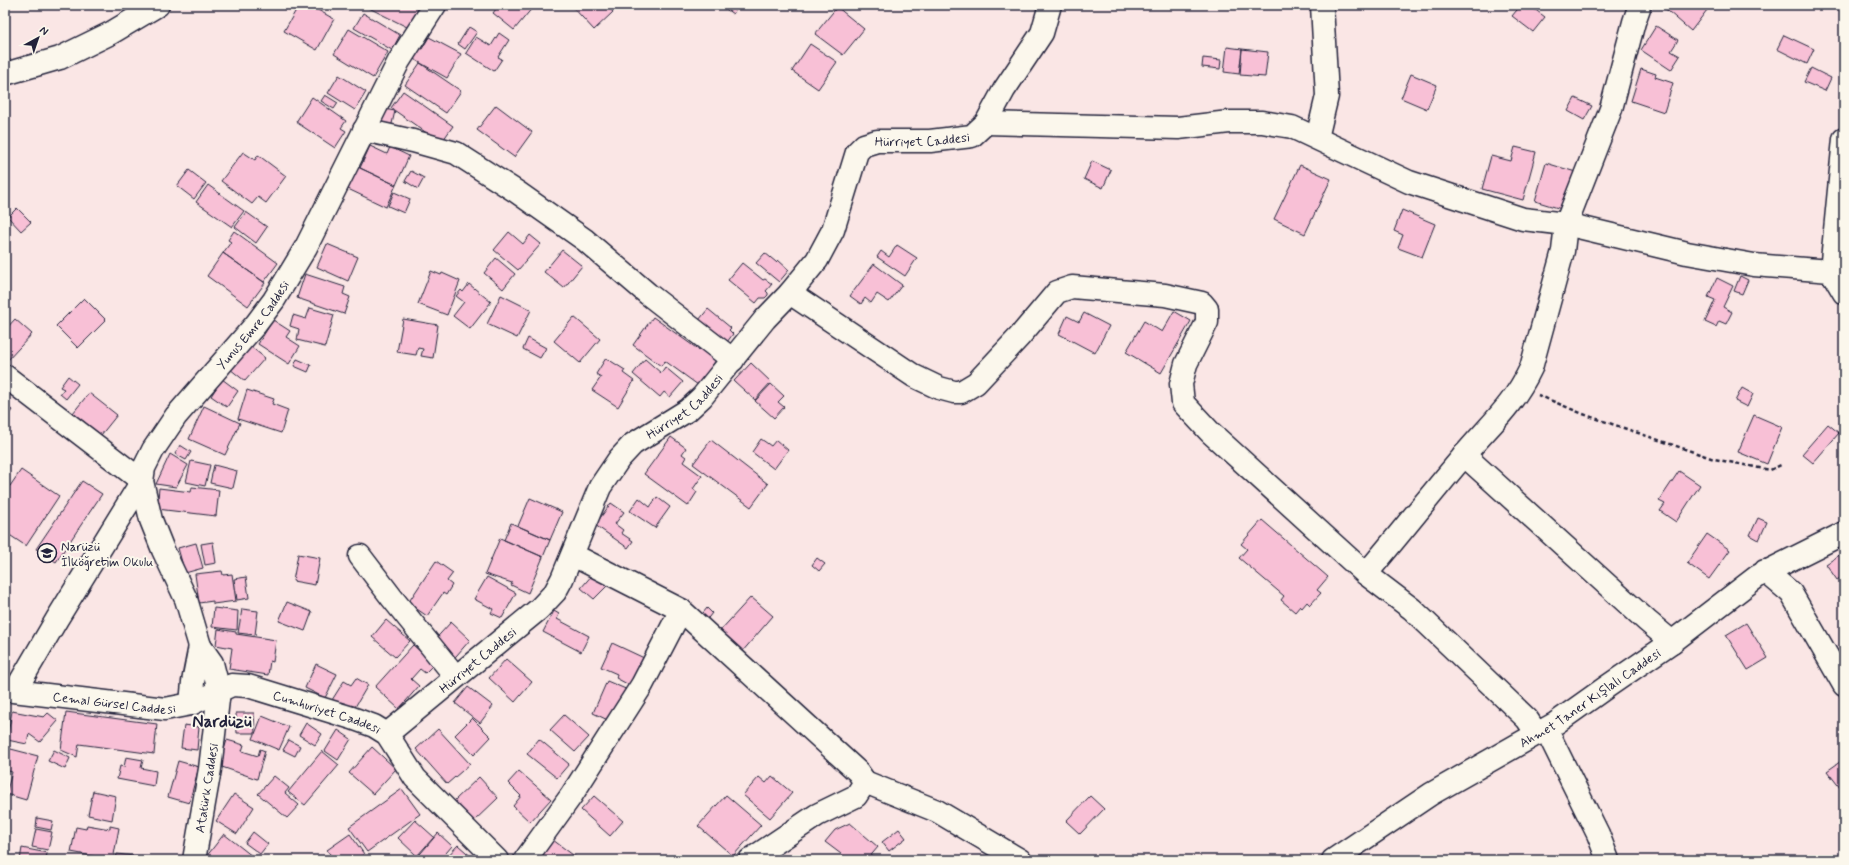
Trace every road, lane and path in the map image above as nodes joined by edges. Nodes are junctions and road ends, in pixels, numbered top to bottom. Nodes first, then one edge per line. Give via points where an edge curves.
1 (158, 5) edge
2 (435, 5) edge
3 (1050, 5) edge
4 (1322, 5) edge
5 (1640, 5) edge
6 (5, 74) edge
7 (986, 123) junction
8 (364, 130) junction
9 (1317, 138) junction
10 (1844, 139) edge
11 (1842, 174) edge
12 (1566, 224) junction
13 (1831, 271) junction
14 (790, 293) junction
15 (1844, 293) edge
16 (733, 360) junction
17 (5, 376) edge
18 (1521, 388) junction
19 (1464, 455) junction
20 (1781, 465) dead end
21 (142, 481) junction
22 (1844, 533) edge
23 (573, 555) junction
24 (360, 556) dead end
25 (1766, 571) junction
26 (1366, 574) junction
27 (681, 610) junction
28 (1672, 642) junction
29 (200, 646) junction
30 (456, 677) junction
31 (1844, 685) edge
32 (10, 691) edge
33 (220, 691) junction
34 (191, 704) junction
35 (1542, 731) junction
36 (387, 734) junction
37 (865, 782) junction
38 (1338, 859) edge
39 (194, 860) edge
40 (497, 860) edge
41 (525, 860) edge
42 (750, 860) edge
43 (1020, 860) edge
44 (1608, 860) edge

1 - 6 street via 111,33 60,58
2 - 8 street, Yunus Emre Caddesi via 399,62
3 - 7 street via 1042,33 1004,90
4 - 9 street via 1327,96
5 - 12 street via 1611,109
7 - 9 street via 1178,128 1229,122 1262,122 1292,127
7 - 14 street, Hürriyet Caddesi via 972,136 930,141 877,140 864,145 857,152 826,246
8 - 16 street via 456,153 517,192 584,240
8 - 21 street, Yunus Emre Caddesi via 289,277 256,324 164,433 144,468
9 - 12 street via 1409,182 1523,219
10 - 11 street
11 - 13 street
12 - 13 street via 1687,253 1754,265
12 - 18 street via 1564,251 1531,368
13 - 15 street
14 - 16 street, Hürriyet Caddesi via 765,319
14 - 26 street via 914,376 954,392 961,392 976,383 1025,331 1057,292 1072,287 1165,295 1202,303 1206,309 1207,322 1186,364 1181,384 1183,403 1210,432
16 - 23 street, Hürriyet Caddesi via 688,410 633,444 619,459 600,487
17 - 21 street
18 - 19 street via 1500,417
18 - 20 path via 1583,414 1714,459 1770,470
19 - 26 street
19 - 28 street
21 - 29 street, Yunus Emre Caddesi via 151,520 186,599
21 - 32 street
22 - 25 street, Ahmet Taner Kışlalı Caddesi
23 - 27 street
23 - 30 street, Hürriyet Caddesi via 549,600
24 - 30 street
25 - 28 street, Ahmet Taner Kışlalı Caddesi
25 - 31 street via 1791,593
26 - 35 street via 1412,609
27 - 37 street via 858,772
27 - 41 street via 642,685 571,796
28 - 35 street, Ahmet Taner Kışlalı Caddesi
29 - 33 street via 212,663
29 - 34 street
30 - 36 street, Hürriyet Caddesi
32 - 34 street, Cemal Gürsel Caddesi via 165,709
33 - 34 street, Cemal Gürsel Caddesi
33 - 36 street, Cumhuriyet Caddesi via 232,685 248,686 352,718
33 - 39 street, Atatürk Caddesi
35 - 38 street, Ahmet Taner Kışlalı Caddesi via 1431,794
35 - 44 street via 1598,834
36 - 40 street, Cumhuriyet Caddesi via 415,778
37 - 42 street via 856,796 817,815
37 - 43 street via 937,811

